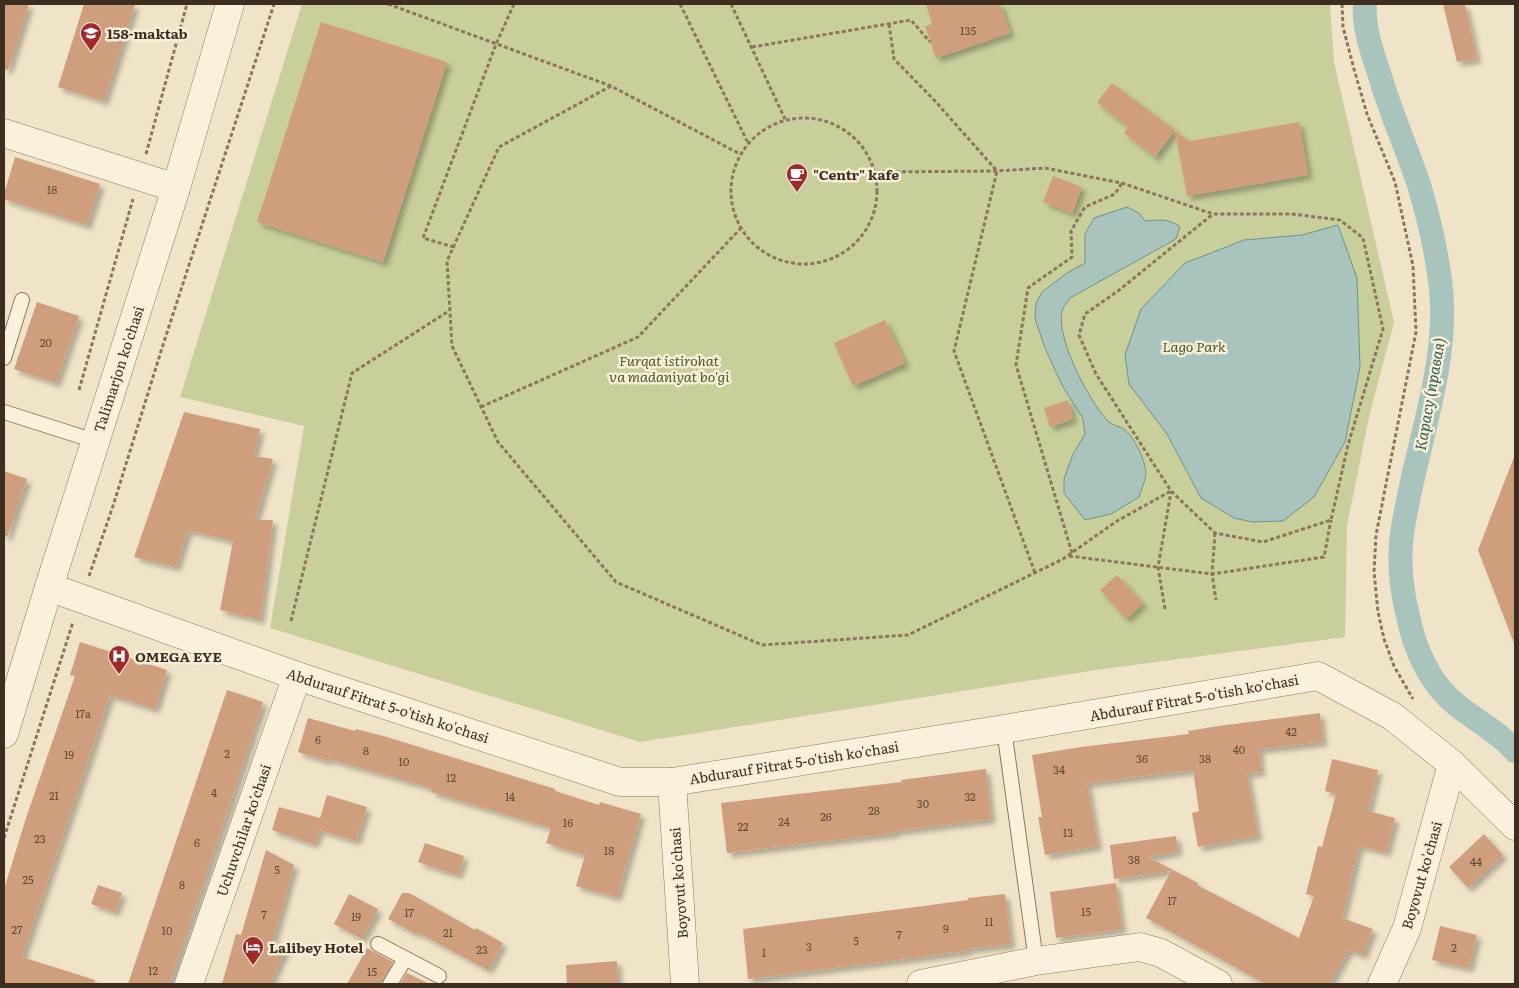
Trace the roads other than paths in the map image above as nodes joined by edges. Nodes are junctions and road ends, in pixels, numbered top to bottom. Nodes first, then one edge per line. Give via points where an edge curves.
1 (230, 4) edge
2 (4, 134) edge
3 (176, 188) junction
4 (22, 300) dead end
5 (4, 358) edge
6 (4, 412) edge
7 (95, 441) junction
8 (49, 587) junction
9 (297, 676) junction
10 (1004, 729) junction
11 (4, 734) edge
12 (1452, 764) junction
13 (672, 782) junction
14 (1515, 826) edge
15 (378, 944) dead end
16 (406, 959) junction
17 (1036, 960) junction
18 (439, 976) dead end
19 (189, 984) edge
20 (390, 984) edge
21 (685, 984) edge
22 (921, 984) edge
23 (1218, 984) edge
24 (1382, 984) edge

1 - 3 street, Talimarjon ko'chasi
2 - 3 street
3 - 7 street, Talimarjon ko'chasi
4 - 5 lane
6 - 7 lane
7 - 8 street, Talimarjon ko'chasi
8 - 9 street, Abdurauf Fitrat 5-o'tish ko'chasi
8 - 11 street, Talimarjon ko'chasi
9 - 13 street, Abdurauf Fitrat 5-o'tish ko'chasi via 620,782
9 - 19 street, Uchuvchilar ko'chasi
10 - 12 street, Abdurauf Fitrat 5-o'tish ko'chasi via 1318,676 1392,716
10 - 13 street, Abdurauf Fitrat 5-o'tish ko'chasi
10 - 17 lane
12 - 14 street, Abdurauf Fitrat 5-o'tish ko'chasi
12 - 24 street, Boyovut ko'chasi via 1407,928
13 - 21 street, Boyovut ko'chasi
15 - 16 lane
16 - 18 lane
16 - 20 lane
17 - 22 street
17 - 23 street via 1140,947 1161,953

